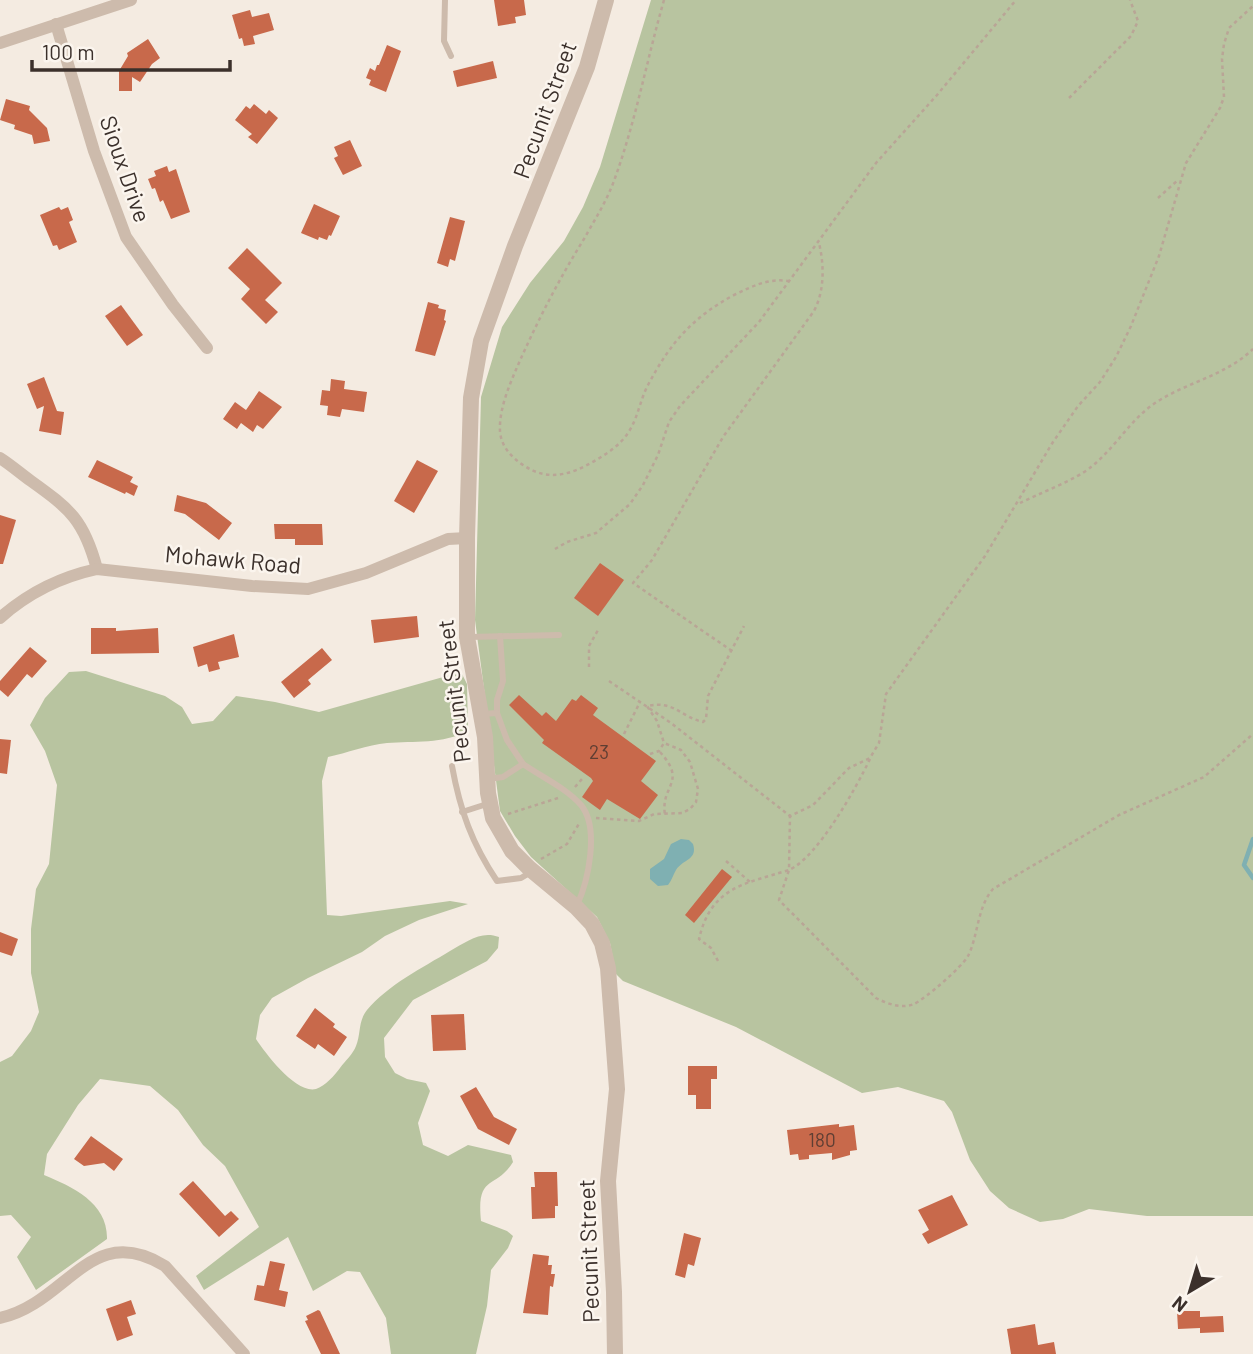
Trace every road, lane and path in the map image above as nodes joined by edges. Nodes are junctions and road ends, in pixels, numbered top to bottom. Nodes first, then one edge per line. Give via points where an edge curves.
1 (131, 0) edge
2 (445, 0) edge
3 (606, 0) edge
4 (664, 0) edge
5 (1016, 0) edge
6 (1130, 0) edge
7 (1253, 6) edge
8 (56, 24) junction
9 (0, 43) edge
10 (451, 56) dead end
11 (1069, 97) dead end
12 (1180, 178) junction
13 (1158, 198) dead end
14 (819, 242) junction
15 (789, 281) junction
16 (207, 348) dead end
17 (1253, 349) edge
18 (0, 458) edge
19 (1017, 504) junction
20 (467, 538) junction
21 (555, 550) dead end
22 (97, 569) junction
23 (0, 618) edge
24 (744, 626) dead end
25 (598, 630) dead end
26 (559, 635) dead end
27 (500, 636) junction
28 (467, 637) junction
29 (732, 651) junction
30 (589, 667) dead end
31 (608, 681) dead end
32 (640, 702) junction
33 (647, 706) junction
34 (489, 714) junction
35 (624, 734) dead end
36 (1253, 734) edge
37 (664, 743) junction
38 (660, 751) junction
39 (650, 754) dead end
40 (870, 758) junction
41 (523, 764) junction
42 (452, 766) dead end
43 (487, 779) junction
44 (582, 779) dead end
45 (567, 794) junction
46 (491, 811) junction
47 (462, 812) junction
48 (665, 814) junction
49 (790, 816) junction
50 (587, 819) junction
51 (726, 861) dead end
52 (531, 869) junction
53 (789, 870) junction
54 (751, 883) junction
55 (576, 907) junction
56 (718, 961) dead end
57 (0, 1318) edge
58 (244, 1354) edge
59 (615, 1354) edge

1 - 8 street
2 - 10 lane via 444,41
3 - 20 street, Pecunit Street via 582,80 481,341 471,398
4 - 15 path via 612,188 512,379 501,416 505,447 518,462 540,474 564,475 582,469 609,452 629,431 651,379 694,321 760,283
5 - 14 path via 876,163
6 - 11 path via 1137,17 1134,30
7 - 12 path via 1229,28 1222,59 1224,97
8 - 9 street
8 - 16 street, Sioux Drive via 94,151 126,237
12 - 13 path
12 - 19 path via 1158,257 1116,357 1053,442
14 - 15 path
14 - 29 path via 823,266 814,311 723,437 652,560 632,583
15 - 21 path via 749,335 680,406 630,504 596,534 567,541
17 - 19 path via 1218,374 1156,402 1091,468
18 - 22 street via 72,513 88,539
19 - 40 path via 886,694 879,743
20 - 22 street, Mohawk Road via 448,539 366,573 308,589
20 - 28 street, Pecunit Street
22 - 23 street, Mohawk Road via 44,586
24 - 29 path
25 - 30 path via 589,646
26 - 27 lane
27 - 28 lane
27 - 34 lane via 503,681
28 - 34 street, Pecunit Street
29 - 33 path via 708,696 703,722 672,706
31 - 32 path
32 - 33 path
32 - 35 path
33 - 37 path
33 - 49 path
34 - 41 lane
34 - 43 street, Pecunit Street
36 - 53 path via 1205,777 1119,816 993,889 968,956 914,1003 893,1005 876,998 783,906 778,898
37 - 38 path
37 - 48 path via 684,753 698,789 696,802 688,810
38 - 39 path
38 - 48 path via 673,778 664,796
40 - 49 path via 849,768 813,805
40 - 53 path via 822,838
41 - 43 lane
41 - 45 lane
42 - 47 lane
43 - 46 street, Pecunit Street
44 - 45 path
45 - 46 path via 503,819
45 - 50 lane via 581,805
46 - 47 lane
46 - 52 street, Pecunit Street via 507,844
47 - 52 lane via 497,881 521,878
48 - 50 path via 639,821
49 - 53 path
50 - 52 path via 567,844
50 - 55 lane via 587,879
51 - 54 path
52 - 55 street, Pecunit Street
53 - 54 path
54 - 56 path via 729,890 706,916 699,939
55 - 59 street, Pecunit Street via 597,932 608,968 617,1088 608,1181
57 - 58 street via 50,1294 101,1255 136,1252 165,1266

